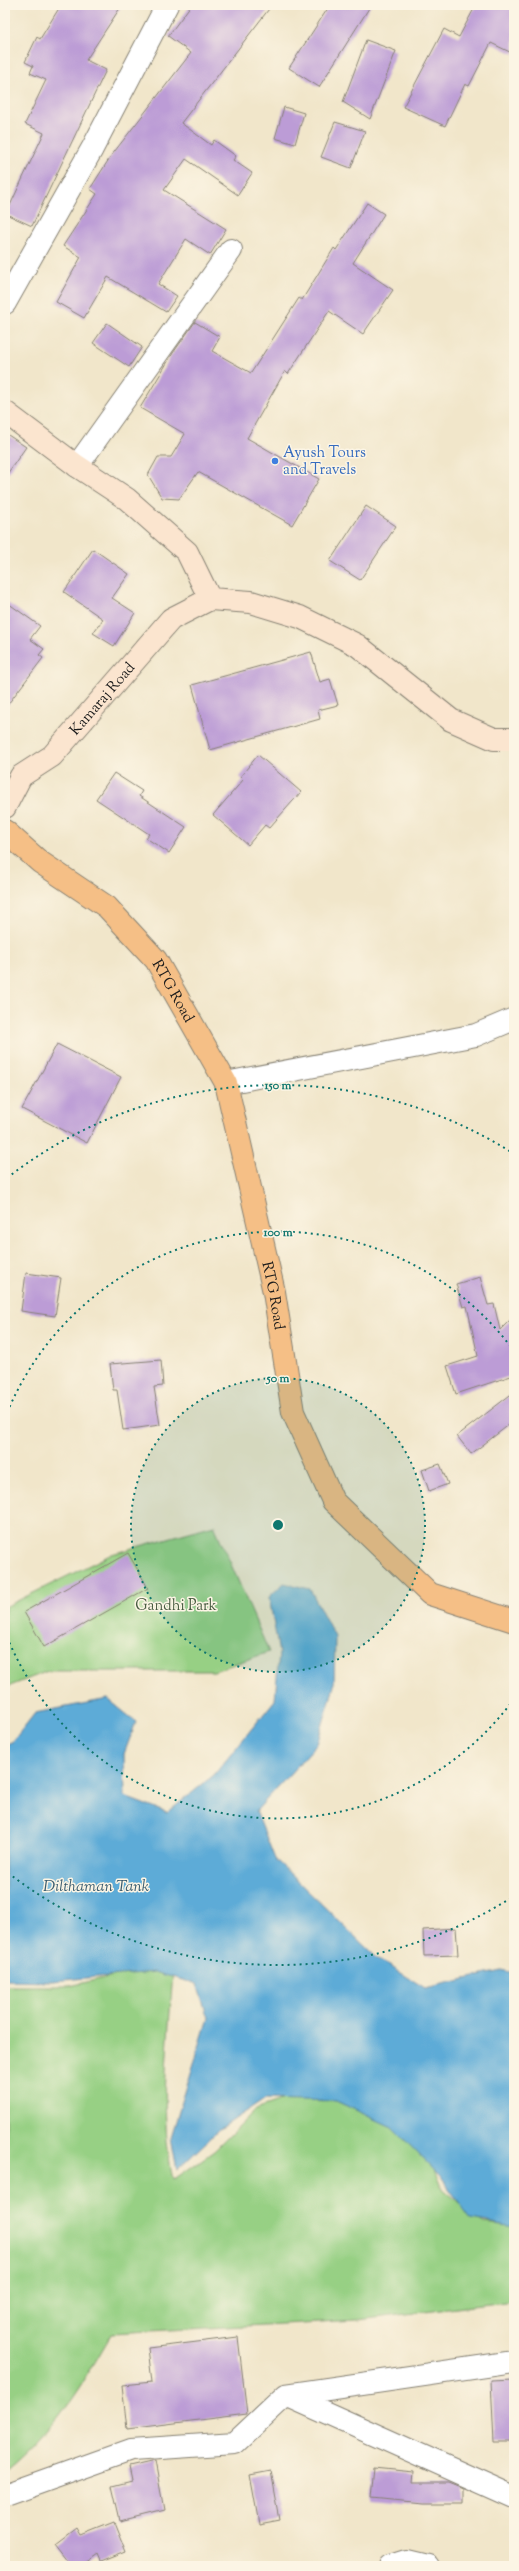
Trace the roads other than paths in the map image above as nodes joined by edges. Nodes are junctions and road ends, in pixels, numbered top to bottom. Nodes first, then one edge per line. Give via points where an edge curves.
1 (167, 5) edge
2 (231, 250) dead end
3 (5, 303) edge
4 (5, 412) edge
5 (77, 466) junction
6 (210, 599) junction
7 (514, 739) edge
8 (5, 807) edge
9 (5, 831) edge
10 (514, 1019) edge
11 (226, 1083) junction
12 (514, 1621) edge
13 (514, 2362) edge
14 (286, 2395) junction
15 (5, 2495) edge
16 (514, 2497) edge
17 (391, 2566) edge
18 (428, 2566) edge

1 - 3 street via 92,149
2 - 5 street
4 - 5 street
5 - 6 street via 127,499 187,552
6 - 7 street via 251,602 300,617 357,644 451,720 494,739
6 - 8 street, Kamaraj Road via 171,619 52,756 21,776
9 - 11 main road, RTG Road via 40,862 107,907 156,960
10 - 11 street via 476,1035
11 - 12 main road, RTG Road via 274,1292 293,1412 333,1501 430,1594
13 - 14 street
14 - 15 street via 235,2443 131,2450
14 - 16 street
17 - 18 street via 407,2561

